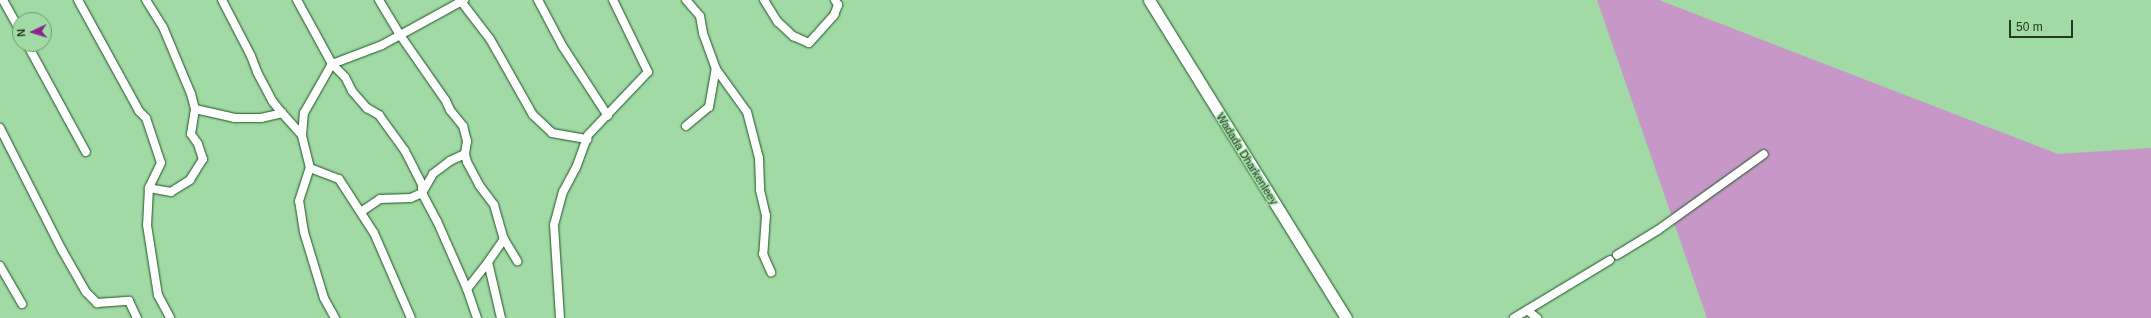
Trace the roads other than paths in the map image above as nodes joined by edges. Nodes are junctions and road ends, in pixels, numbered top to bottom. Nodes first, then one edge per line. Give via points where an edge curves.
1 (3, 0) edge
2 (78, 0) edge
3 (146, 0) edge
4 (222, 0) edge
5 (297, 0) edge
6 (379, 0) edge
7 (462, 0) edge
8 (538, 0) edge
9 (613, 0) edge
10 (686, 0) edge
11 (764, 0) edge
12 (836, 0) edge
13 (1148, 0) edge
14 (12, 16) edge
15 (400, 35) junction
16 (31, 52) edge
17 (332, 64) junction
18 (716, 69) junction
19 (195, 109) junction
20 (282, 113) junction
21 (608, 116) junction
22 (686, 126) dead end
23 (0, 128) edge
24 (302, 135) junction
25 (587, 139) junction
26 (86, 152) dead end
27 (465, 154) junction
28 (1764, 154) dead end
29 (310, 168) junction
30 (149, 188) junction
31 (422, 193) junction
32 (361, 212) junction
33 (504, 239) junction
34 (517, 261) dead end
35 (488, 262) junction
36 (0, 266) edge
37 (771, 272) dead end
38 (467, 289) junction
39 (22, 304) dead end
40 (1527, 310) junction
41 (137, 318) edge
42 (170, 318) edge
43 (335, 318) edge
44 (411, 318) edge
45 (477, 318) edge
46 (502, 318) edge
47 (560, 318) edge
48 (1346, 318) edge
49 (1514, 318) edge
50 (1537, 318) edge

1 - 14 street
2 - 30 street via 139,111 146,118 161,163
3 - 19 street via 163,27
4 - 20 street via 257,72
5 - 17 street
6 - 15 street
7 - 15 street
7 - 25 street via 490,39 533,115 552,133
8 - 21 street via 563,47
9 - 21 street via 648,72
10 - 18 street via 700,16 702,33
11 - 12 street via 778,22 793,36 809,43 834,15 838,5
13 - 48 main road, Wadada Dharkenleey
15 - 17 street via 382,45
15 - 27 street via 463,126 467,141
16 - 26 street
17 - 24 street via 304,113
17 - 31 street via 345,77 352,92 367,108 379,115 406,151 422,185
18 - 22 street via 709,107
18 - 37 street via 747,112 759,158 760,190 766,215 763,254
19 - 20 street via 235,118 261,118
19 - 30 street via 192,134 203,158 200,164 190,180 171,192
20 - 24 street
21 - 25 street
23 - 41 street via 86,292 97,303 129,301
24 - 29 street
25 - 47 street via 563,192 554,225
27 - 31 street via 450,161 433,174
27 - 33 street via 480,185 494,205
28 - 40 street via 1658,230
29 - 32 street via 339,179
29 - 43 street via 299,201 304,232 324,298
30 - 42 street via 147,225 158,296
31 - 32 street via 411,198 380,200
31 - 38 street
32 - 44 street via 374,232
33 - 34 street
33 - 35 street
35 - 38 street
35 - 46 street
36 - 39 street
38 - 45 street
40 - 49 street
40 - 50 street

